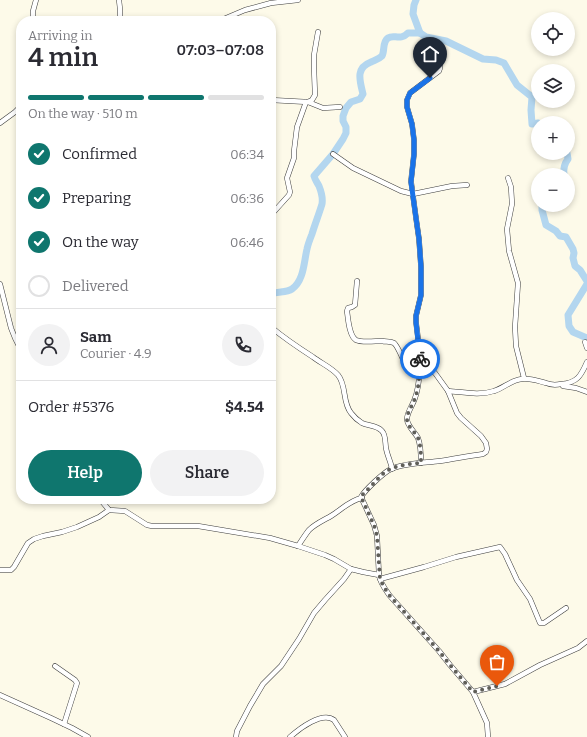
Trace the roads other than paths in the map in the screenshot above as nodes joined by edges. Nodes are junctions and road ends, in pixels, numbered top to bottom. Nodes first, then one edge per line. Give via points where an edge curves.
1 (36, 0) edge
2 (119, 0) edge
3 (298, 0) edge
4 (33, 16) edge
5 (120, 16) edge
6 (231, 16) edge
7 (318, 32) dead end
8 (443, 56) dead end
9 (276, 100) edge
10 (307, 102) junction
11 (340, 107) dead end
12 (16, 111) edge
13 (0, 122) edge
14 (333, 154) dead end
15 (508, 178) dead end
16 (468, 185) dead end
17 (413, 194) junction
18 (276, 209) edge
19 (357, 281) dead end
20 (0, 284) edge
21 (276, 331) edge
22 (16, 340) edge
23 (585, 342) dead end
24 (587, 348) edge
25 (587, 362) edge
26 (421, 367) junction
27 (524, 378) junction
28 (555, 385) junction
29 (448, 391) junction
30 (587, 392) edge
31 (421, 463) junction
32 (392, 469) junction
33 (362, 498) junction
34 (104, 504) edge
35 (109, 510) junction
36 (298, 546) junction
37 (351, 569) junction
38 (0, 570) edge
39 (379, 577) junction
40 (566, 608) dead end
41 (587, 641) edge
42 (56, 666) dead end
43 (473, 692) junction
44 (0, 695) edge
45 (64, 724) junction
46 (86, 737) edge
47 (236, 737) edge
48 (290, 737) edge
49 (345, 737) edge
50 (488, 737) edge

1 - 4 street
2 - 5 street
3 - 6 street via 271,3
7 - 10 street via 314,68 315,95
8 - 17 street via 439,71 410,93 407,100 414,140 411,182
9 - 10 street
10 - 11 street via 323,108
10 - 18 street via 297,127 294,158 287,178 290,192
12 - 13 street
14 - 17 street via 353,168 389,186
15 - 27 street via 512,204 507,234 518,283 516,346
16 - 17 street
17 - 26 street via 421,267 421,295 416,322
19 - 26 street via 355,305 347,311 354,338 362,342 391,342 398,346 407,368
20 - 22 street
21 - 32 street via 338,374 349,411 356,419 382,431
23 - 24 street
25 - 28 street via 575,381
26 - 29 street via 436,373
26 - 31 street via 416,394 407,418 418,437
27 - 28 street
27 - 29 street via 486,393
28 - 30 street
29 - 31 street via 457,413 486,443 486,452
31 - 32 street
32 - 33 street via 377,479
33 - 36 street via 315,525
33 - 39 street via 377,536
34 - 35 street
35 - 36 street via 125,511 152,526 208,527 262,536
35 - 38 street via 77,527 34,539 11,570
36 - 37 street via 325,555
37 - 39 street
37 - 47 street via 314,613 281,666 263,684
39 - 40 street via 424,568 456,557 500,547 517,580 530,598 540,623
39 - 43 street via 390,596
41 - 43 street via 578,648 505,684
42 - 45 street via 77,683
43 - 50 street via 487,722
44 - 45 street
45 - 46 street
48 - 49 street via 303,726 330,718

